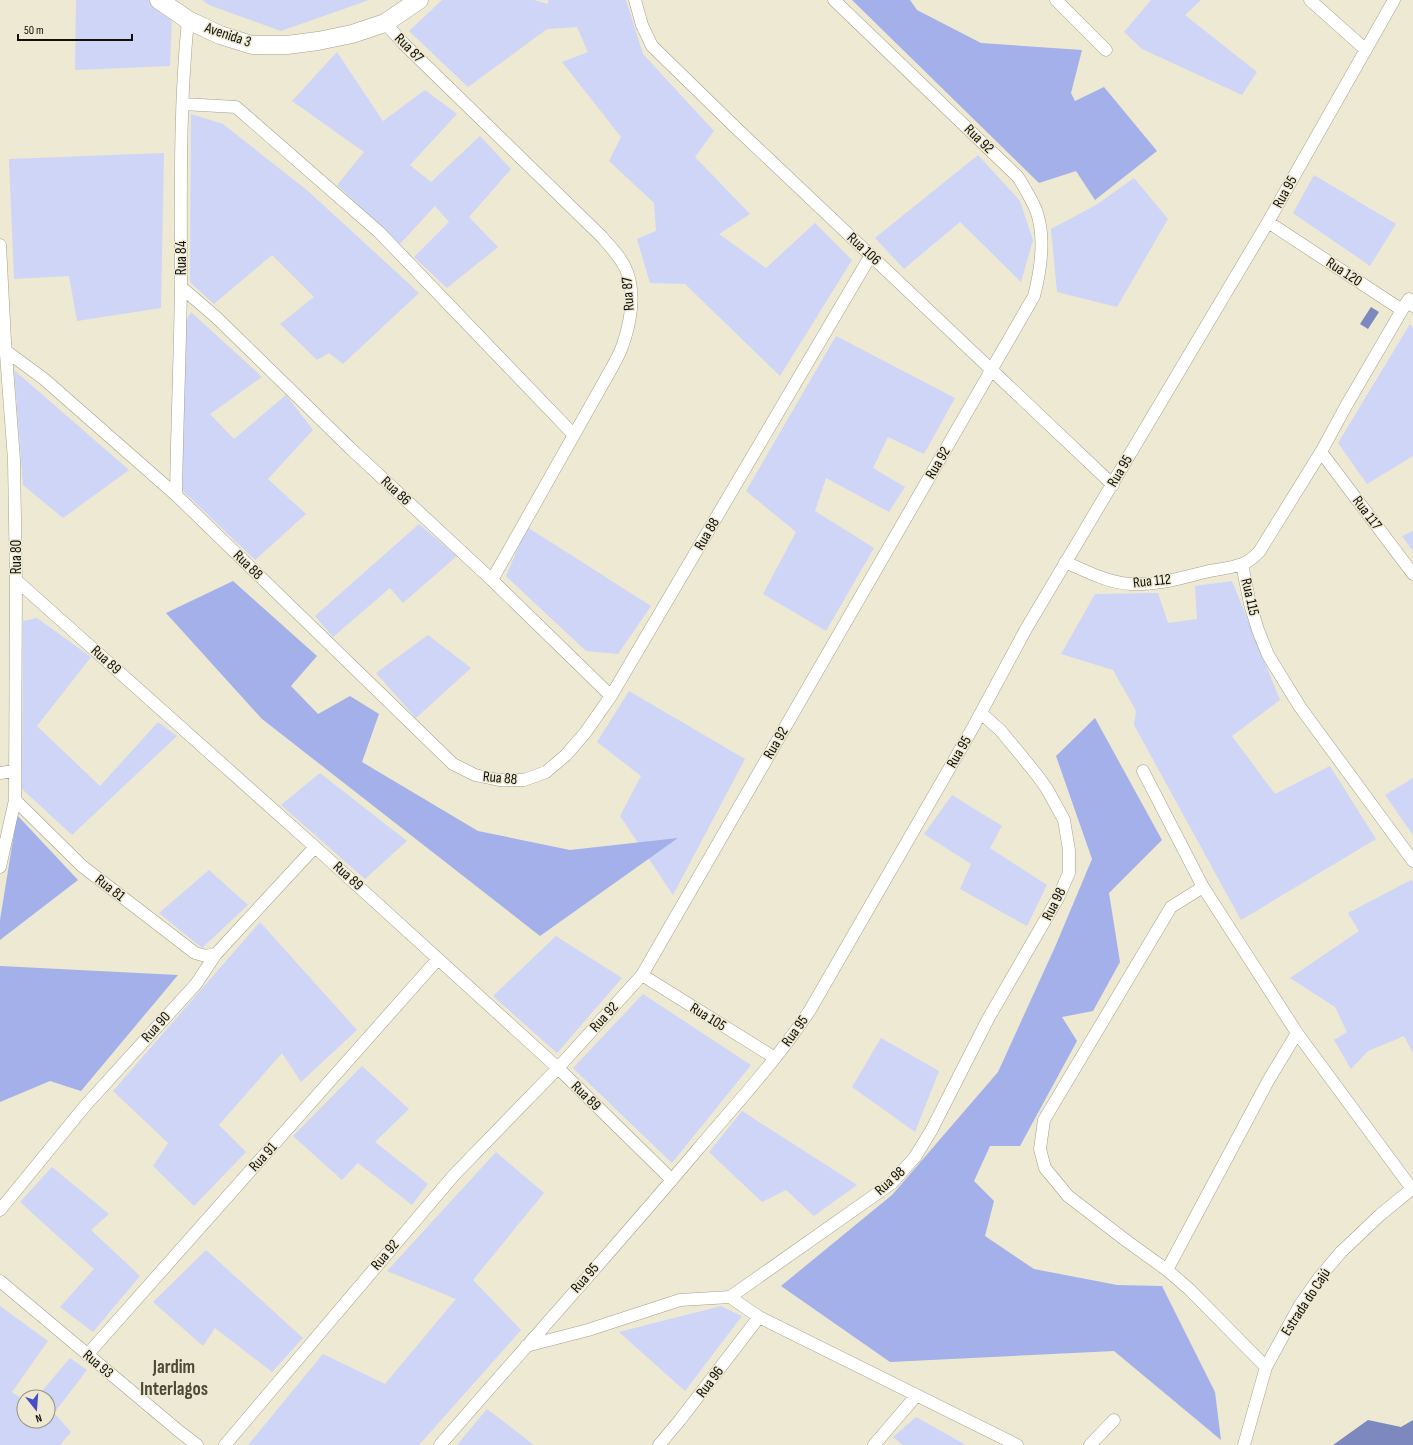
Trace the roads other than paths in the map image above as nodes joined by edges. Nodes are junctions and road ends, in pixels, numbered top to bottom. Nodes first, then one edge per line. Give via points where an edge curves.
1 (160, 0) edge
2 (419, 0) edge
3 (635, 0) edge
4 (834, 0) edge
5 (1056, 0) edge
6 (1310, 0) edge
7 (1394, 0) edge
8 (188, 20) junction
9 (385, 23) junction
10 (1106, 50) dead end
11 (1366, 50) junction
12 (183, 104) junction
13 (1268, 222) junction
14 (0, 245) edge
15 (871, 255) junction
16 (181, 287) junction
17 (1409, 301) edge
18 (3, 345) edge
19 (992, 369) junction
20 (574, 434) junction
21 (1321, 452) junction
22 (1113, 485) junction
23 (176, 495) junction
24 (1065, 562) junction
25 (1242, 564) junction
26 (1413, 574) edge
27 (16, 580) junction
28 (492, 580) junction
29 (611, 696) junction
30 (981, 713) junction
31 (14, 771) junction
32 (1142, 771) dead end
33 (0, 773) edge
34 (15, 800) junction
35 (315, 846) junction
36 (1413, 861) edge
37 (0, 867) edge
38 (1203, 887) junction
39 (216, 954) junction
40 (438, 959) junction
41 (642, 975) junction
42 (1296, 1033) junction
43 (775, 1058) junction
44 (558, 1068) junction
45 (672, 1180) junction
46 (1412, 1188) edge
47 (0, 1210) edge
48 (1167, 1270) junction
49 (0, 1281) edge
50 (730, 1297) junction
51 (759, 1317) junction
52 (526, 1346) junction
53 (87, 1355) junction
54 (1266, 1367) junction
55 (916, 1396) junction
56 (1114, 1420) dead end
57 (197, 1445) edge
58 (225, 1445) edge
59 (440, 1445) edge
60 (659, 1445) edge
61 (874, 1445) edge
62 (1017, 1445) edge
63 (1090, 1445) edge
64 (1244, 1445) edge

1 - 8 main road, Avenida 3
2 - 9 main road, Avenida 3
3 - 15 street, Rua 106 via 642,25 652,46
4 - 19 street, Rua 92 via 1018,177 1036,211 1042,249 1034,296
5 - 10 street
6 - 11 street
7 - 11 street, Rua 95
8 - 9 main road, Avenida 3 via 220,35 252,45 287,45 318,41 352,34
8 - 12 street, Rua 84
9 - 20 street, Rua 87 via 602,237 628,272 630,317 622,348
11 - 13 street, Rua 95
12 - 16 street, Rua 84 via 180,170
12 - 20 street via 236,107 379,232
13 - 17 street, Rua 120
13 - 22 street, Rua 95
14 - 18 street, Rua 80
15 - 19 street, Rua 106
15 - 29 street, Rua 88
16 - 23 street, Rua 84
16 - 28 street, Rua 86 via 217,318 350,448
17 - 21 street, Rua 115
18 - 23 street, Rua 88
18 - 27 street, Rua 80 via 14,460
19 - 22 street, Rua 106
19 - 41 street, Rua 92
20 - 28 street, Rua 87
21 - 25 street, Rua 115 via 1259,552
21 - 26 street, Rua 117
22 - 24 street, Rua 95
23 - 29 street, Rua 88 via 453,764 475,775 499,780 524,780 546,772 566,756
24 - 25 street, Rua 112 via 1091,574 1131,584 1155,583
24 - 30 street, Rua 95
25 - 36 street, Rua 115 via 1250,604 1268,655 1300,707
27 - 31 street, Rua 80
27 - 35 street, Rua 89
28 - 29 street, Rua 86
30 - 43 street, Rua 95 via 810,1010
30 - 50 street, Rua 98 via 1001,731 1047,788 1064,820 1070,850 1068,873 1058,898 988,1019 931,1131 914,1157 892,1182
31 - 33 street
31 - 34 street, Rua 80
32 - 38 street
34 - 37 street, Rua 80
34 - 39 street, Rua 81 via 82,866 195,953 206,956
35 - 39 street, Rua 90
35 - 40 street, Rua 89
38 - 42 street
38 - 48 street via 1172,907 1044,1120 1040,1149 1045,1168 1068,1196
39 - 47 street, Rua 90 via 196,984 85,1106
40 - 44 street, Rua 89
40 - 53 street, Rua 91
41 - 43 street, Rua 105
41 - 44 street, Rua 92
42 - 46 street
42 - 48 street via 1268,1080
43 - 45 street, Rua 95
44 - 45 street, Rua 89
44 - 58 street, Rua 92 via 454,1175
45 - 52 street, Rua 95
46 - 54 street, Estrada do Cajú via 1341,1252 1319,1278
48 - 54 street
49 - 53 street, Rua 93
50 - 51 street
50 - 52 street via 680,1300 588,1330
51 - 55 street
51 - 60 street, Rua 96
52 - 59 street, Rua 95
53 - 57 street, Rua 93
54 - 64 street, Estrada do Cajú
55 - 61 street
55 - 62 street
56 - 63 street

